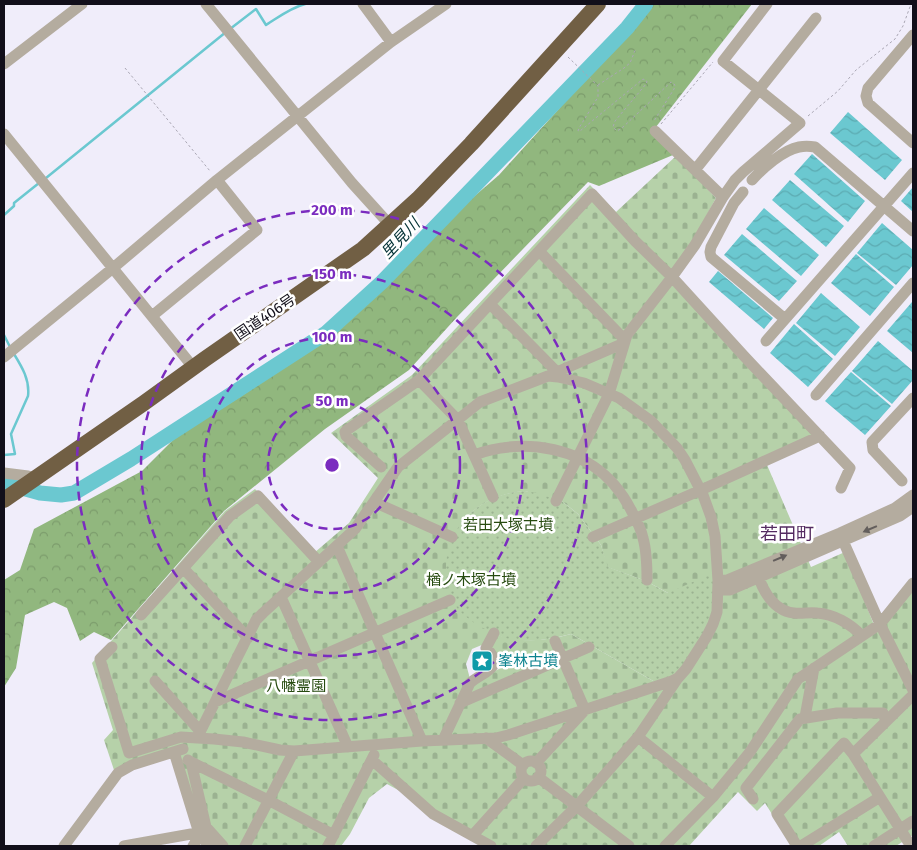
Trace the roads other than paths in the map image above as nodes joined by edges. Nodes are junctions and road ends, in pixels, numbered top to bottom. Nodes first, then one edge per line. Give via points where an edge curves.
1 (82, 4) edge
2 (206, 4) edge
3 (363, 4) edge
4 (446, 4) edge
5 (767, 4) edge
6 (591, 7) edge
7 (816, 18) dead end
8 (913, 35) edge
9 (391, 42) junction
10 (4, 64) edge
11 (759, 91) junction
12 (298, 116) junction
13 (655, 131) road end
14 (4, 134) edge
15 (913, 143) edge
16 (695, 170) junction
17 (913, 173) edge
18 (217, 180) junction
19 (752, 180) dead end
20 (743, 192) dead end
21 (723, 197) junction
22 (884, 206) junction
23 (390, 226) junction
24 (913, 231) edge
25 (539, 250) junction
26 (113, 268) junction
27 (672, 277) junction
28 (913, 284) edge
29 (490, 304) junction
30 (152, 316) junction
31 (785, 319) junction
32 (766, 341) dead end
33 (625, 342) junction
34 (4, 357) edge
35 (193, 368) junction
36 (552, 374) junction
37 (419, 380) junction
38 (609, 394) junction
39 (816, 394) dead end
40 (913, 398) edge
41 (458, 420) junction
42 (820, 436) junction
43 (474, 455) junction
44 (578, 457) junction
45 (381, 467) dead end
46 (4, 473) edge
47 (32, 480) junction
48 (902, 482) dead end
49 (841, 488) dead end
50 (701, 490) junction
51 (913, 495) edge
52 (8, 497) edge
53 (493, 497) dead end
54 (556, 501) dead end
55 (374, 502) junction
56 (913, 507) edge
57 (636, 518) junction
58 (452, 537) dead end
59 (593, 537) dead end
60 (842, 537) junction
61 (337, 546) junction
62 (319, 562) junction
63 (184, 569) junction
64 (757, 573) junction
65 (647, 580) dead end
66 (913, 583) edge
67 (718, 585) junction
68 (281, 597) junction
69 (450, 600) dead end
70 (141, 616) dead end
71 (880, 624) junction
72 (375, 633) junction
73 (494, 634) dead end
74 (862, 636) junction
75 (248, 638) junction
76 (555, 641) dead end
77 (112, 647) dead end
78 (589, 647) dead end
79 (563, 659) junction
80 (310, 661) junction
81 (814, 668) junction
82 (678, 678) junction
83 (155, 681) dead end
84 (913, 690) edge
85 (913, 695) edge
86 (215, 702) junction
87 (460, 703) junction
88 (585, 710) junction
89 (805, 717) junction
90 (886, 721) junction
91 (198, 734) junction
92 (638, 737) junction
93 (486, 738) junction
94 (444, 740) junction
95 (422, 741) junction
96 (380, 744) junction
97 (179, 746) junction
98 (348, 747) junction
99 (294, 751) junction
100 (853, 754) junction
101 (372, 760) junction
102 (191, 762) junction
103 (536, 763) junction
104 (523, 765) junction
105 (538, 777) junction
106 (524, 778) junction
107 (713, 797) junction
108 (880, 797) junction
109 (753, 799) dead end
110 (268, 800) junction
111 (577, 806) junction
112 (913, 821) edge
113 (900, 829) junction
114 (198, 834) junction
115 (334, 835) junction
116 (473, 835) junction
117 (908, 843) edge
118 (64, 846) edge
119 (124, 846) edge
120 (193, 846) edge
121 (210, 846) edge
122 (223, 846) edge
123 (245, 846) edge
124 (328, 846) edge
125 (491, 846) edge
126 (536, 846) edge
127 (629, 846) edge
128 (665, 846) edge
129 (797, 846) edge
130 (801, 846) edge
131 (874, 846) edge

1 - 10 street
2 - 12 street
3 - 9 street
4 - 9 street
5 - 11 street via 723,61
6 - 23 highway, 国道406号 via 471,144
7 - 11 street
8 - 15 street via 868,88 866,96 868,103
9 - 12 street
11 - 16 street
11 - 21 street via 800,123 743,172
12 - 18 street
12 - 23 street
13 - 16 street
14 - 26 street
16 - 21 street
17 - 22 street
18 - 26 street
18 - 30 street via 257,230
19 - 22 street via 791,149 815,147
20 - 31 street via 711,247 711,257
21 - 27 street
22 - 24 street
22 - 31 street
23 - 35 highway, 国道406号 via 363,249
25 - 27 street via 592,194
25 - 29 street
25 - 33 street
26 - 30 street
26 - 34 street
27 - 33 street
27 - 42 street
28 - 39 street
29 - 36 street
29 - 37 street
30 - 35 street
31 - 32 street
33 - 36 street
33 - 38 street
35 - 47 highway, 国道406号
36 - 38 street
36 - 41 street via 480,402
37 - 41 street
37 - 45 street via 346,432 346,436
38 - 44 street
38 - 50 street via 630,405 660,429 686,460
40 - 48 street via 872,442 873,450
41 - 43 street
41 - 55 street via 398,467
42 - 49 street via 850,468
42 - 50 street
43 - 44 street via 493,448 522,446 549,448
43 - 53 street
44 - 54 street
44 - 57 street via 590,463 618,488
46 - 47 street via 28,476
47 - 52 highway, 国道406号
50 - 57 street
50 - 67 street via 715,536
51 - 60 street
55 - 58 street
55 - 61 street via 355,529
56 -> 60 street via 900,516
57 - 59 street
57 - 65 street via 643,536
60 - 64 street
60 - 71 street
61 - 62 street
61 - 72 street
62 - 63 street via 258,496 230,516
62 - 68 street
63 - 70 street
63 - 75 street
64 - 67 street via 730,590
64 - 74 street via 768,597 784,611 825,614 846,623
66 - 71 street
67 - 82 street via 713,624
68 - 75 street via 256,620
68 - 80 street
69 - 72 street
71 - 74 street
71 - 84 street
72 - 80 street
72 - 95 street
73 - 87 street via 486,648 492,653 494,664 470,683
74 - 81 street
75 - 86 street
76 - 79 street
77 - 97 street via 100,660 129,753
78 - 79 street
79 - 87 street
79 - 88 street
80 - 86 street
80 - 98 street
81 - 89 street
81 - 107 street via 798,679 750,752
82 - 88 street
82 - 92 street
83 - 91 street
85 - 90 street
86 - 91 street
87 - 94 street
88 - 93 street via 508,735
88 - 103 street
89 - 90 street via 883,713
89 - 109 street via 800,719 746,788
90 - 100 street
91 - 97 street
91 - 99 street
92 - 107 street
92 - 111 street
93 - 94 street
93 - 104 street
94 - 95 street
95 - 96 street
96 - 98 street
96 - 101 street
97 - 102 street
97 - 114 street
97 - 118 street via 118,772
98 - 99 street
99 - 110 street
100 - 108 street
100 - 129 street via 844,743 776,814
101 - 115 street
101 - 116 street via 433,814
102 - 110 street
102 - 122 street via 206,827
103 - 104 street via 530,761
103 - 105 street via 540,767
104 - 106 street
105 - 106 street via 532,780
105 - 111 street
106 - 116 street
107 - 128 street
108 - 113 street
108 - 130 street
110 - 115 street
110 - 123 street
111 - 126 street
111 - 127 street
112 - 113 street
113 - 117 street
113 - 131 street
114 - 119 street
114 - 120 street
114 - 121 street
115 - 124 street
116 - 125 street

